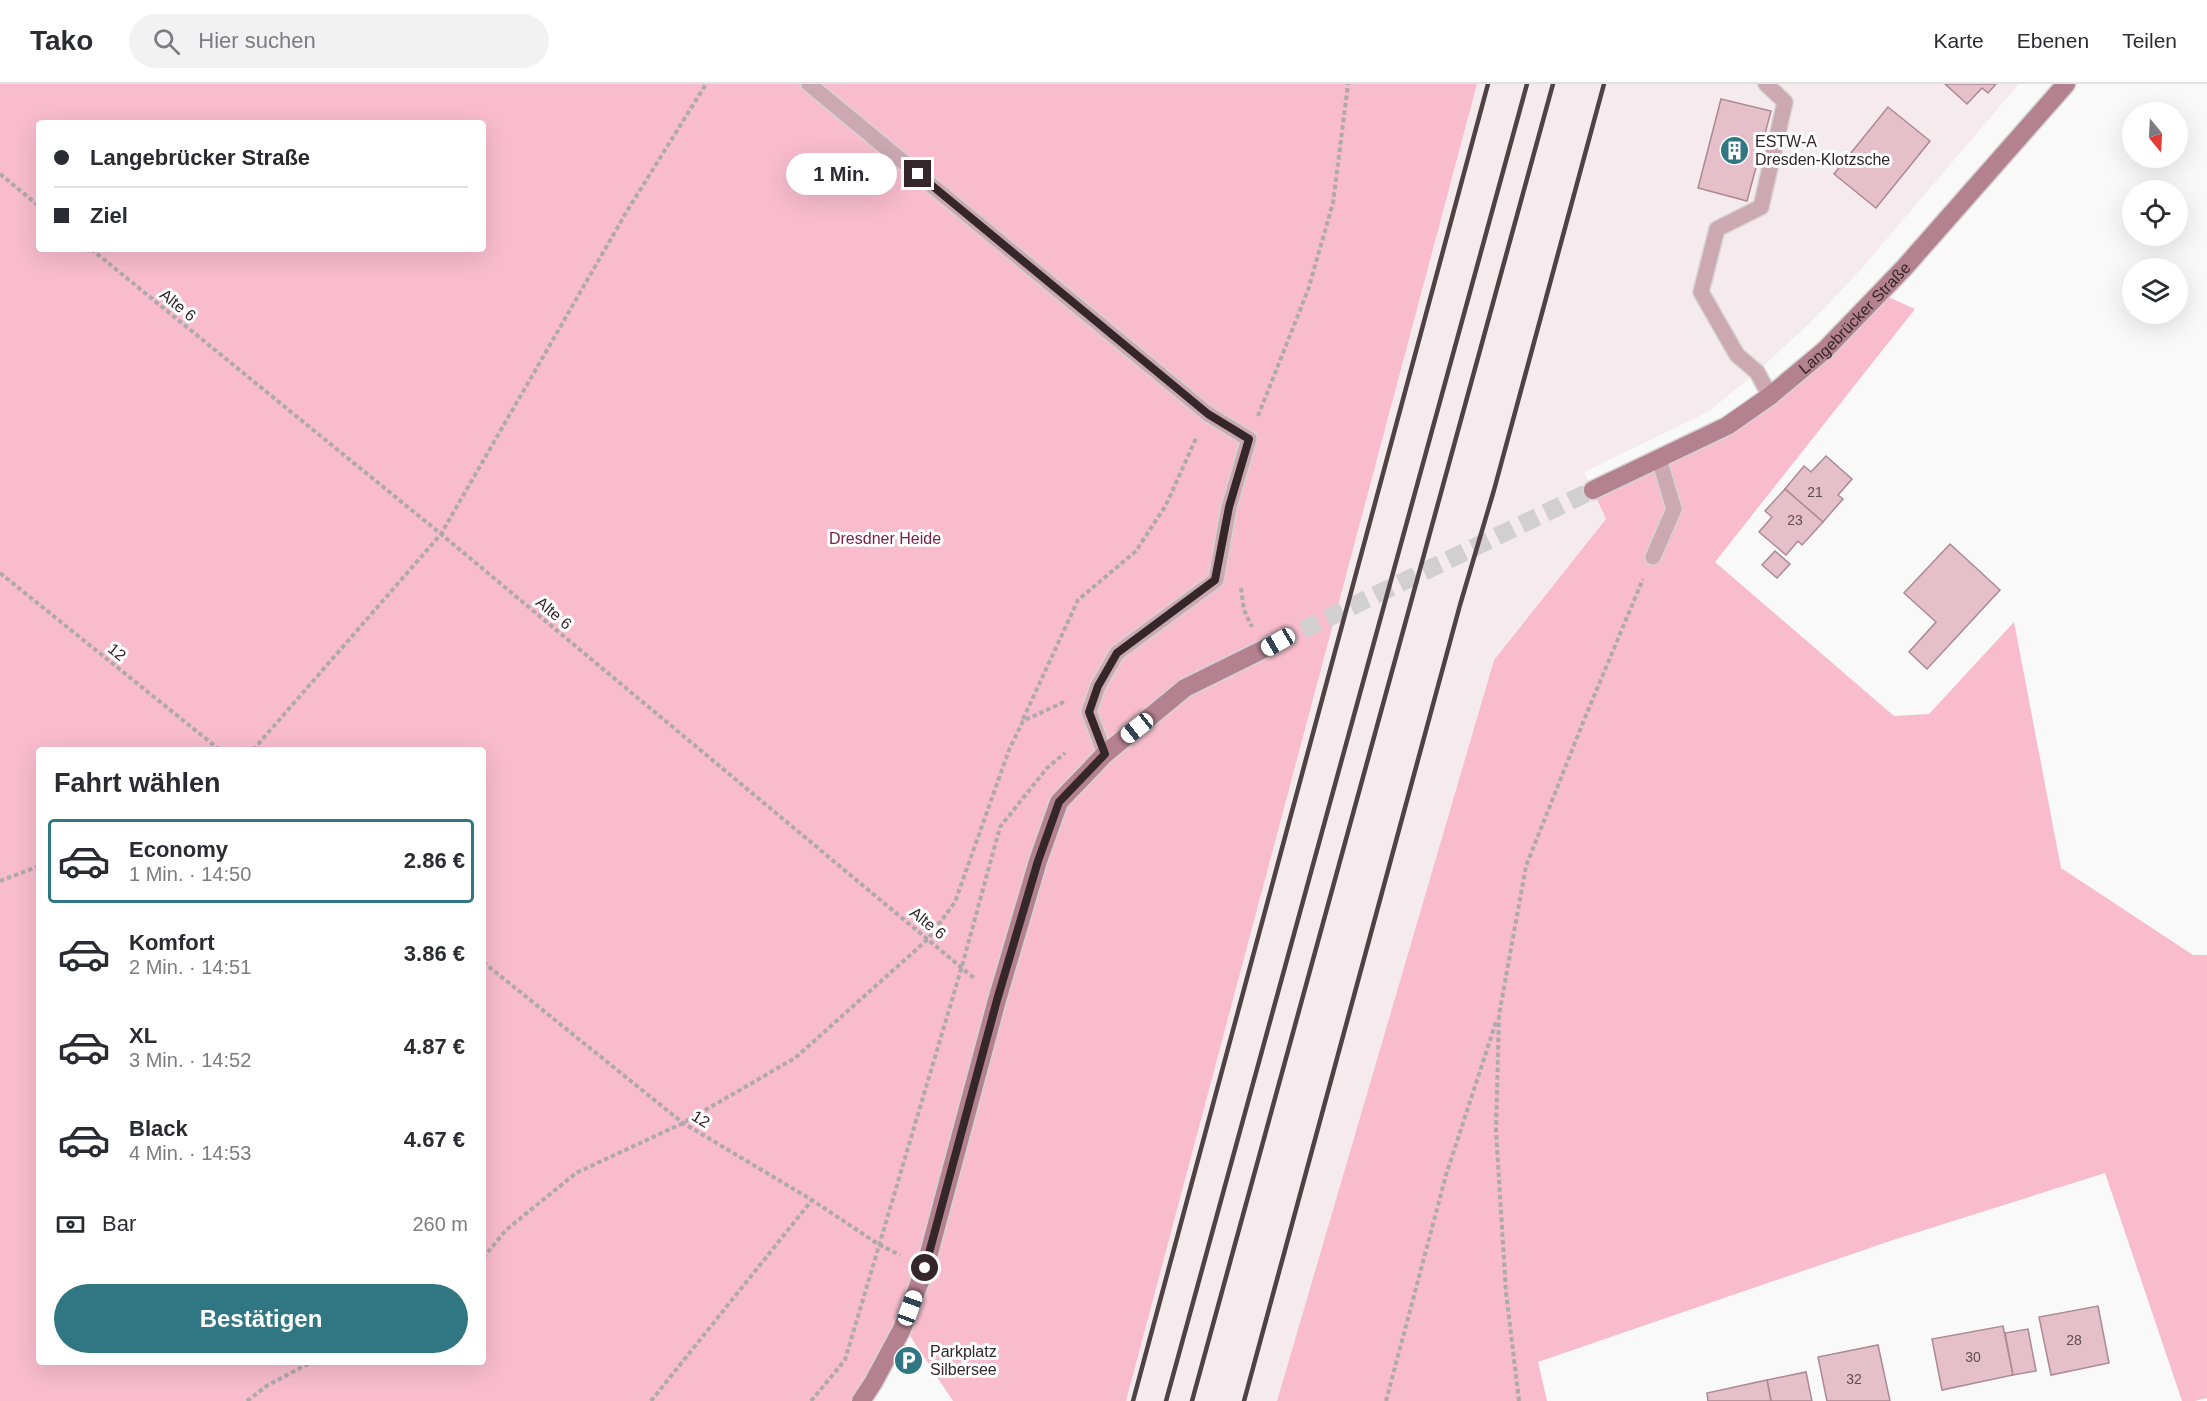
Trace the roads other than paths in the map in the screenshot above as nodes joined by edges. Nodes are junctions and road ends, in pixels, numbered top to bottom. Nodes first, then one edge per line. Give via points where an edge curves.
1 (809, 84) edge
2 (1766, 84) edge
3 (2066, 84) edge
4 (1770, 396) junction
5 (1659, 459) junction
6 (1593, 490) tunnel mouth
7 (1653, 557) road end
8 (1278, 642) tunnel mouth
9 (1105, 754) junction
10 (861, 1401) edge

1 - 9 lane via 1208,414 1249,439 1229,507 1215,580 1117,653 1098,686 1089,712
2 - 4 lane via 1785,102 1761,207 1717,229 1701,292 1737,356 1757,372
3 - 4 main road, Langebrücker Straße via 1904,268 1825,350
4 - 5 main road, Langebrücker Straße via 1727,426
5 - 6 main road, Langebrücker Straße
5 - 7 lane via 1674,508
8 - 9 main road via 1185,688
9 - 10 main road via 1059,802 997,1000 925,1268 902,1329

